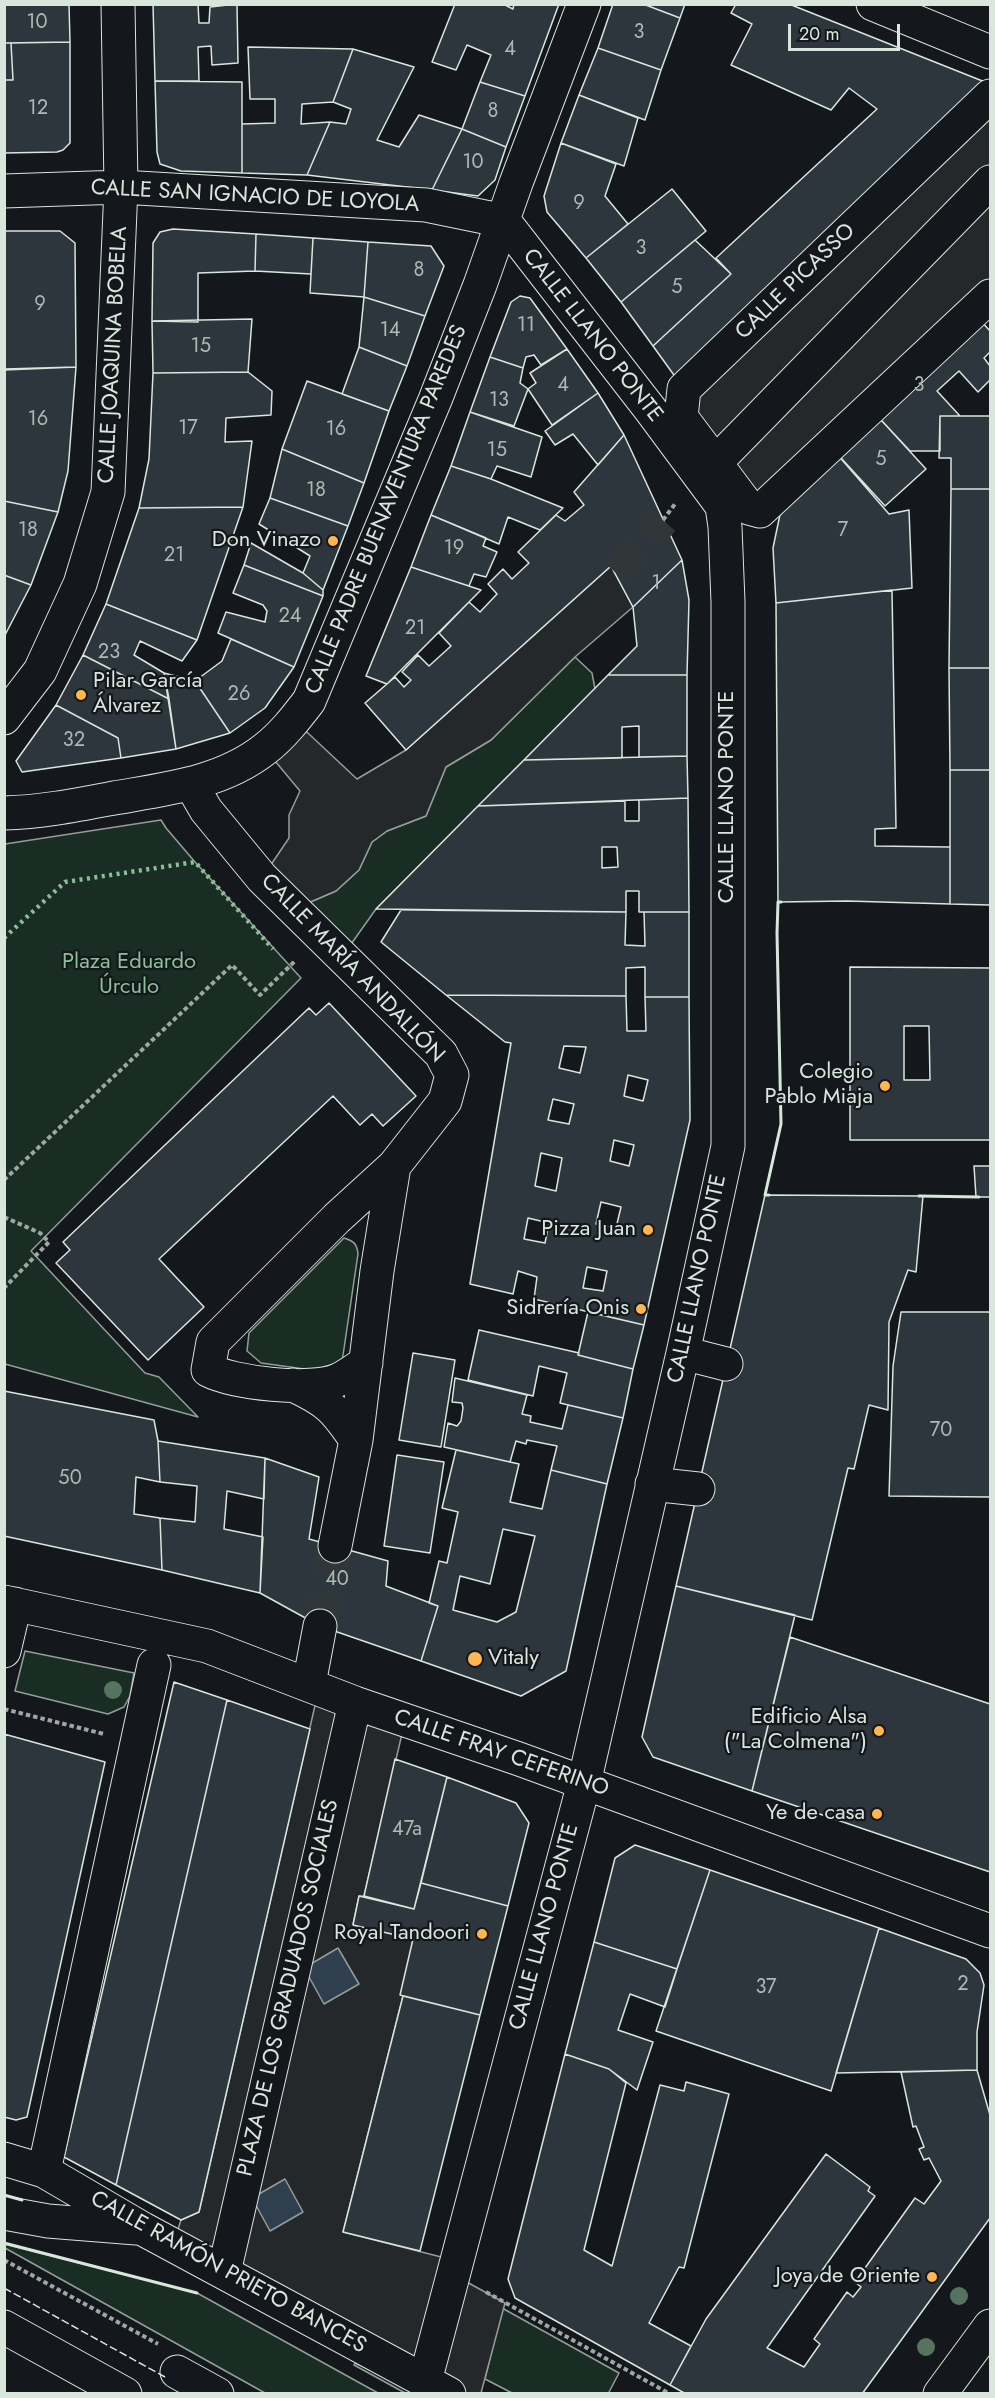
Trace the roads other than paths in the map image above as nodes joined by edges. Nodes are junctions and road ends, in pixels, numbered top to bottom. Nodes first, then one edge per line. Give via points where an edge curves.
1 (118, 4) edge
2 (584, 4) edge
3 (873, 4) edge
4 (990, 51) edge
5 (990, 96) edge
6 (990, 182) edge
7 (121, 187) junction
8 (4, 191) edge
9 (504, 222) junction
10 (990, 296) edge
11 (724, 475) junction
12 (4, 717) edge
13 (191, 784) junction
14 (4, 813) edge
15 (394, 1166) junction
16 (337, 1218) junction
17 (377, 1271) junction
18 (683, 1353) junction
19 (366, 1363) junction
20 (726, 1364) dead end
21 (293, 1385) junction
22 (356, 1440) junction
23 (652, 1484) junction
24 (698, 1489) dead end
25 (335, 1546) tunnel mouth
26 (10, 1603) edge
27 (320, 1626) tunnel mouth
28 (4, 1652) edge
29 (154, 1665) dead end
30 (309, 1684) junction
31 (355, 1703) junction
32 (584, 1783) junction
33 (990, 1932) edge
34 (4, 2159) edge
35 (44, 2171) junction
36 (4, 2213) edge
37 (144, 2229) junction
38 (224, 2272) junction
39 (990, 2326) edge
40 (4, 2327) edge
41 (172, 2361) road end
42 (437, 2387) edge
43 (124, 2394) edge
44 (217, 2394) edge
45 (940, 2394) edge

1 - 7 street, CALLE JOAQUINA BOBELA
2 - 9 street, CALLE PADRE BUENAVENTURA PAREDES
3 - 4 street
5 - 11 street, CALLE PICASSO via 684,389 681,417
6 - 11 street
7 - 8 street, CALLE SAN IGNACIO DE LOYOLA
7 - 9 street, CALLE SAN IGNACIO DE LOYOLA via 426,205
7 - 12 street, CALLE JOAQUINA BOBELA via 108,492 75,595 40,671
9 - 13 street, CALLE PADRE BUENAVENTURA PAREDES via 435,400 309,701 265,749 230,770
9 - 18 street, CALLE LLANO PONTE via 722,506 728,602 728,1146
10 - 11 street, CALLE PICASSO via 760,511 749,508
13 - 14 street, CALLE PADRE BUENAVENTURA PAREDES via 44,811
13 - 15 street, CALLE MARÍA ANDALLÓN via 206,810 262,878 445,1061 452,1076 445,1101
15 - 16 street
15 - 17 street, CALLE MARÍA ANDALLÓN
16 - 17 street via 361,1235
16 - 21 street via 213,1342 208,1370 245,1381
17 - 19 street, CALLE MARÍA ANDALLÓN
18 - 20 street
18 - 23 street, CALLE LLANO PONTE
19 - 21 street via 336,1381
19 - 22 street, CALLE MARÍA ANDALLÓN
21 - 22 street via 336,1411
22 - 25 street, CALLE MARÍA ANDALLÓN
23 - 24 street
23 - 32 street, CALLE LLANO PONTE
26 - 28 street
26 - 30 street, CALLE FRAY CEFERINO via 207,1646
27 - 30 street
29 - 35 street
30 - 31 street, CALLE FRAY CEFERINO
31 - 32 street, CALLE FRAY CEFERINO
31 - 38 street, PLAZA DE LOS GRADUADOS SOCIALES
32 - 33 street, CALLE FRAY CEFERINO
32 - 42 street, CALLE LLANO PONTE via 453,2275
34 - 35 street, CALLE RAMÓN PRIETO BANCES
35 - 37 street, CALLE RAMÓN PRIETO BANCES
36 - 37 street via 48,2222
37 - 38 street, CALLE RAMÓN PRIETO BANCES
38 - 42 street, CALLE RAMÓN PRIETO BANCES
39 - 45 street
40 - 43 street
41 - 44 street

